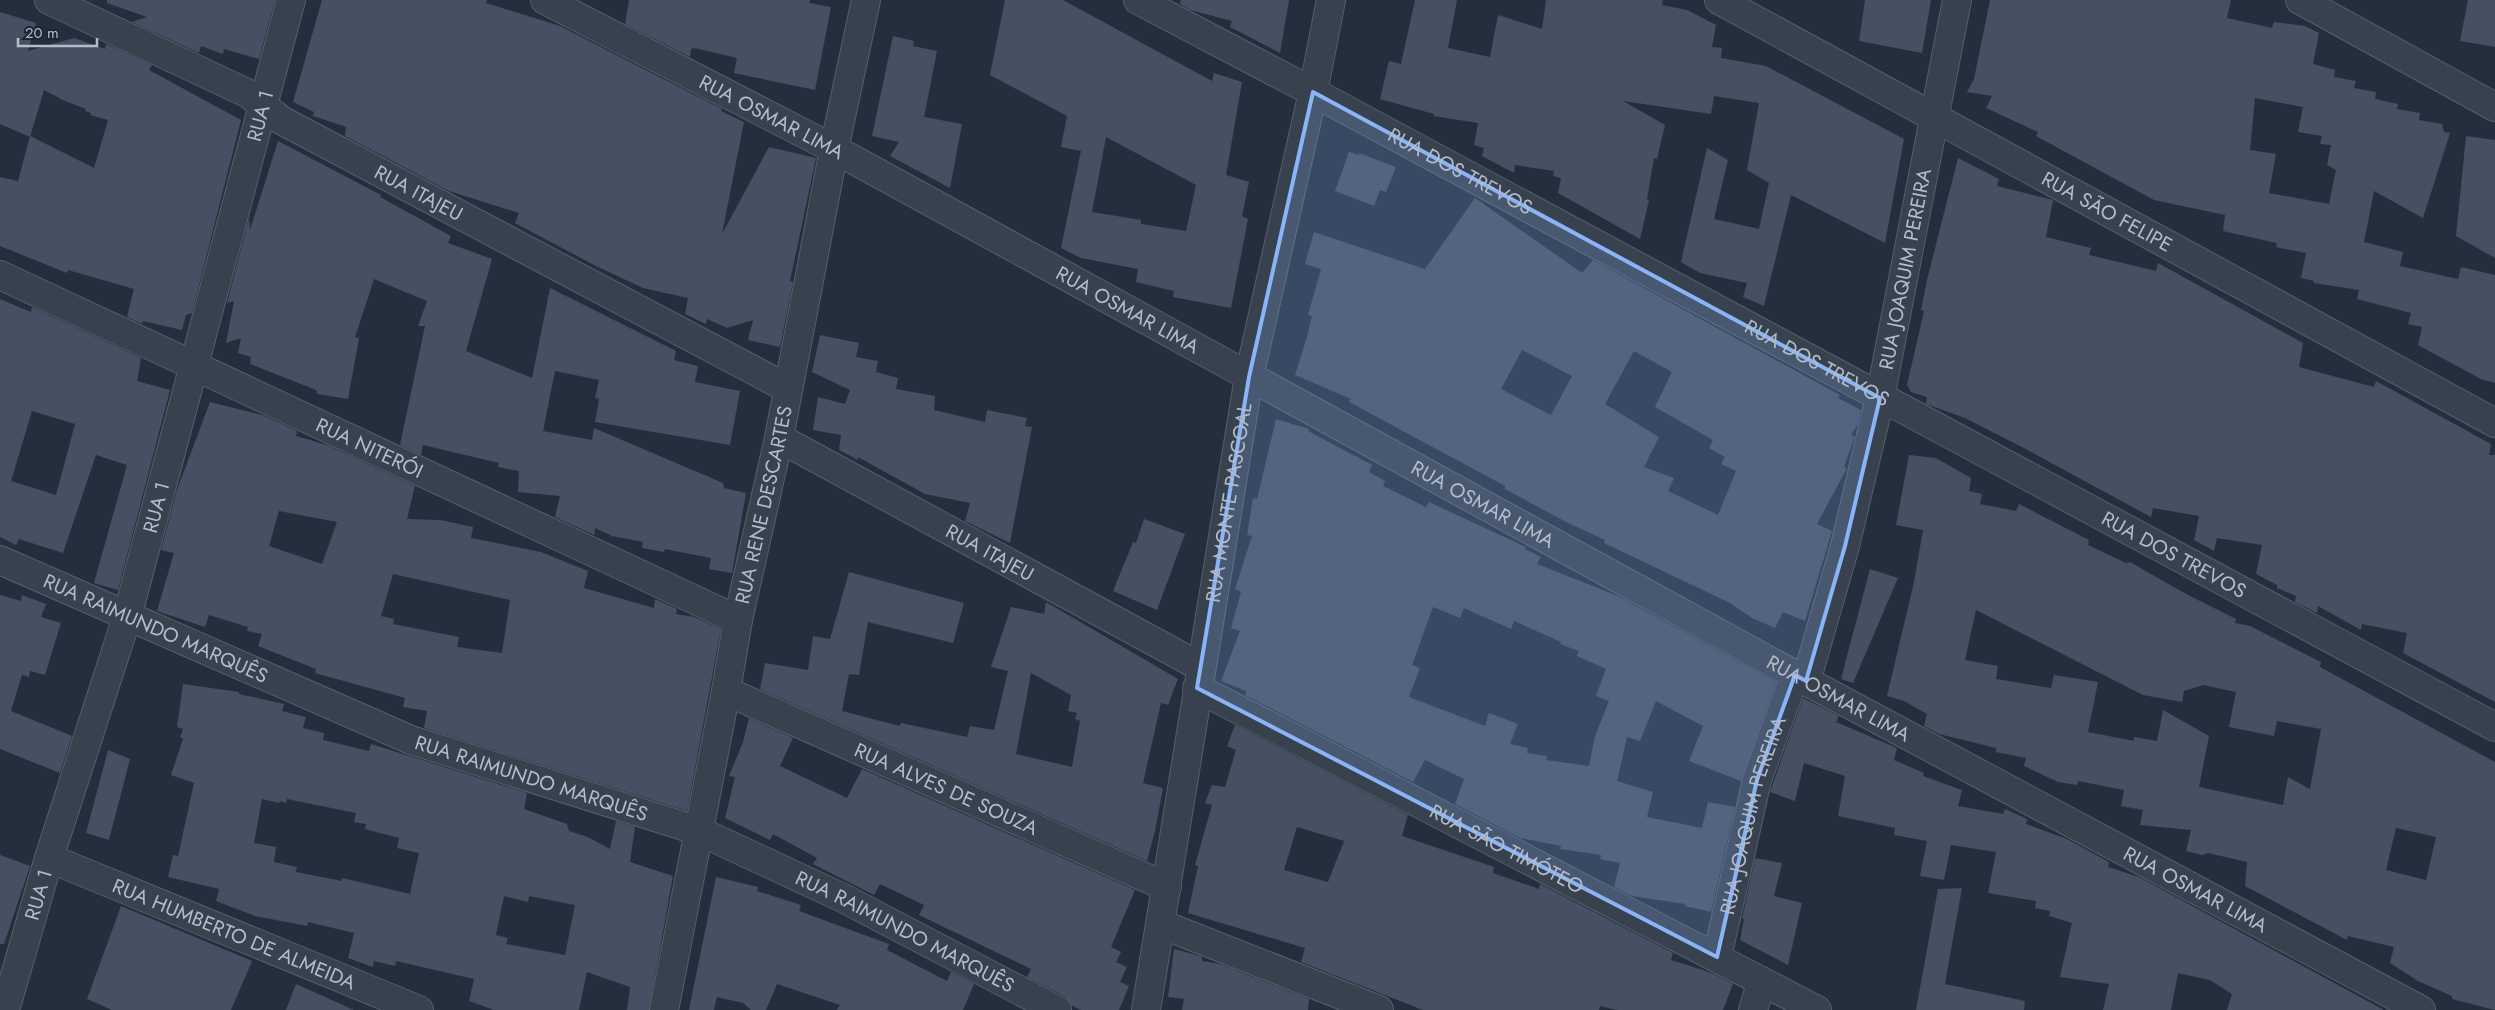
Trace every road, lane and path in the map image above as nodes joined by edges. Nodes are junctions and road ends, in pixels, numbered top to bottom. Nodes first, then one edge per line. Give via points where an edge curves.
1 (49, 0) edge
2 (291, 0) edge
3 (545, 0) edge
4 (866, 0) edge
5 (1138, 0) edge
6 (1331, 0) edge
7 (1719, 0) edge
8 (1957, 0) edge
9 (2300, 0) edge
10 (1313, 92) junction
11 (263, 104) junction
12 (2495, 107) edge
13 (1934, 116) junction
14 (834, 149) junction
15 (0, 275) edge
16 (194, 366) junction
17 (1250, 377) junction
18 (787, 388) junction
19 (1880, 398) junction
20 (2495, 423) edge
21 (779, 438) junction
22 (0, 560) edge
23 (126, 617) junction
24 (738, 620) junction
25 (1199, 677) junction
26 (1800, 678) junction
27 (726, 691) junction
28 (2495, 727) edge
29 (699, 831) junction
30 (49, 858) junction
31 (1167, 887) junction
32 (1161, 924) junction
33 (1717, 957) junction
34 (1762, 981) junction
35 (6, 1010) edge
36 (419, 1010) edge
37 (664, 1010) edge
38 (1057, 1010) edge
39 (1146, 1010) edge
40 (1379, 1010) edge
41 (1752, 1010) edge
42 (1816, 1010) edge
43 (2421, 1010) edge

1 - 11 street, RUA ITAJEU via 249,94
2 - 11 street, RUA 1
3 - 14 street, RUA OSMAR LIMA
4 - 14 street, RUA RENE DESCARTES
5 - 10 street, RUA DOS TREVOS
6 - 10 street, RUA MONTE PASCOAL
7 - 13 street, RUA SÃO FELIPE
8 - 13 street, RUA JOAQUIM PEREIRA
9 - 12 street
10 - 17 street, RUA MONTE PASCOAL
10 - 19 street, RUA DOS TREVOS
11 - 16 street, RUA 1
11 - 18 street, RUA ITAJEU via 281,120
13 - 19 street, RUA JOAQUIM PEREIRA
13 - 20 street, RUA SÃO FELIPE
14 - 17 street, RUA OSMAR LIMA
14 - 18 street, RUA RENE DESCARTES
15 - 16 street, RUA NITERÓI
16 - 23 street, RUA 1
16 - 24 street, RUA NITERÓI
17 - 25 street, RUA MONTE PASCOAL
17 - 26 street, RUA OSMAR LIMA
18 - 21 street, RUA RENE DESCARTES
19 - 26 street, RUA JOAQUIM PEREIRA via 1845,546
19 - 28 street, RUA DOS TREVOS
21 - 24 street, RUA RENE DESCARTES
21 - 25 street, RUA ITAJEU
22 - 23 street, RUA RAIMUNDO MARQUÊS
23 - 29 street, RUA RAIMUNDO MARQUÊS via 411,740
23 - 30 street, RUA 1
24 - 27 street, RUA RENE DESCARTES
25 - 31 street, RUA MONTE PASCOAL
25 - 33 street, RUA SÃO TIMÓTEO
26 - 33 street, RUA JOAQUIM PEREIRA via 1756,780
26 - 43 street, RUA OSMAR LIMA
27 - 29 street, RUA RENE DESCARTES
27 - 31 street, RUA ALVES DE SOUZA
29 - 37 street, RUA RENE DESCARTES
29 - 38 street, RUA RAIMUNDO MARQUÊS via 843,898
30 - 35 street, RUA 1
30 - 36 street, RUA HUMBERTO DE ALMEIDA
31 - 32 street, RUA MONTE PASCOAL
32 - 39 street, RUA MONTE PASCOAL
32 - 40 street
33 - 34 street, RUA SÃO TIMÓTEO
34 - 41 street
34 - 42 street, RUA SÃO TIMÓTEO

